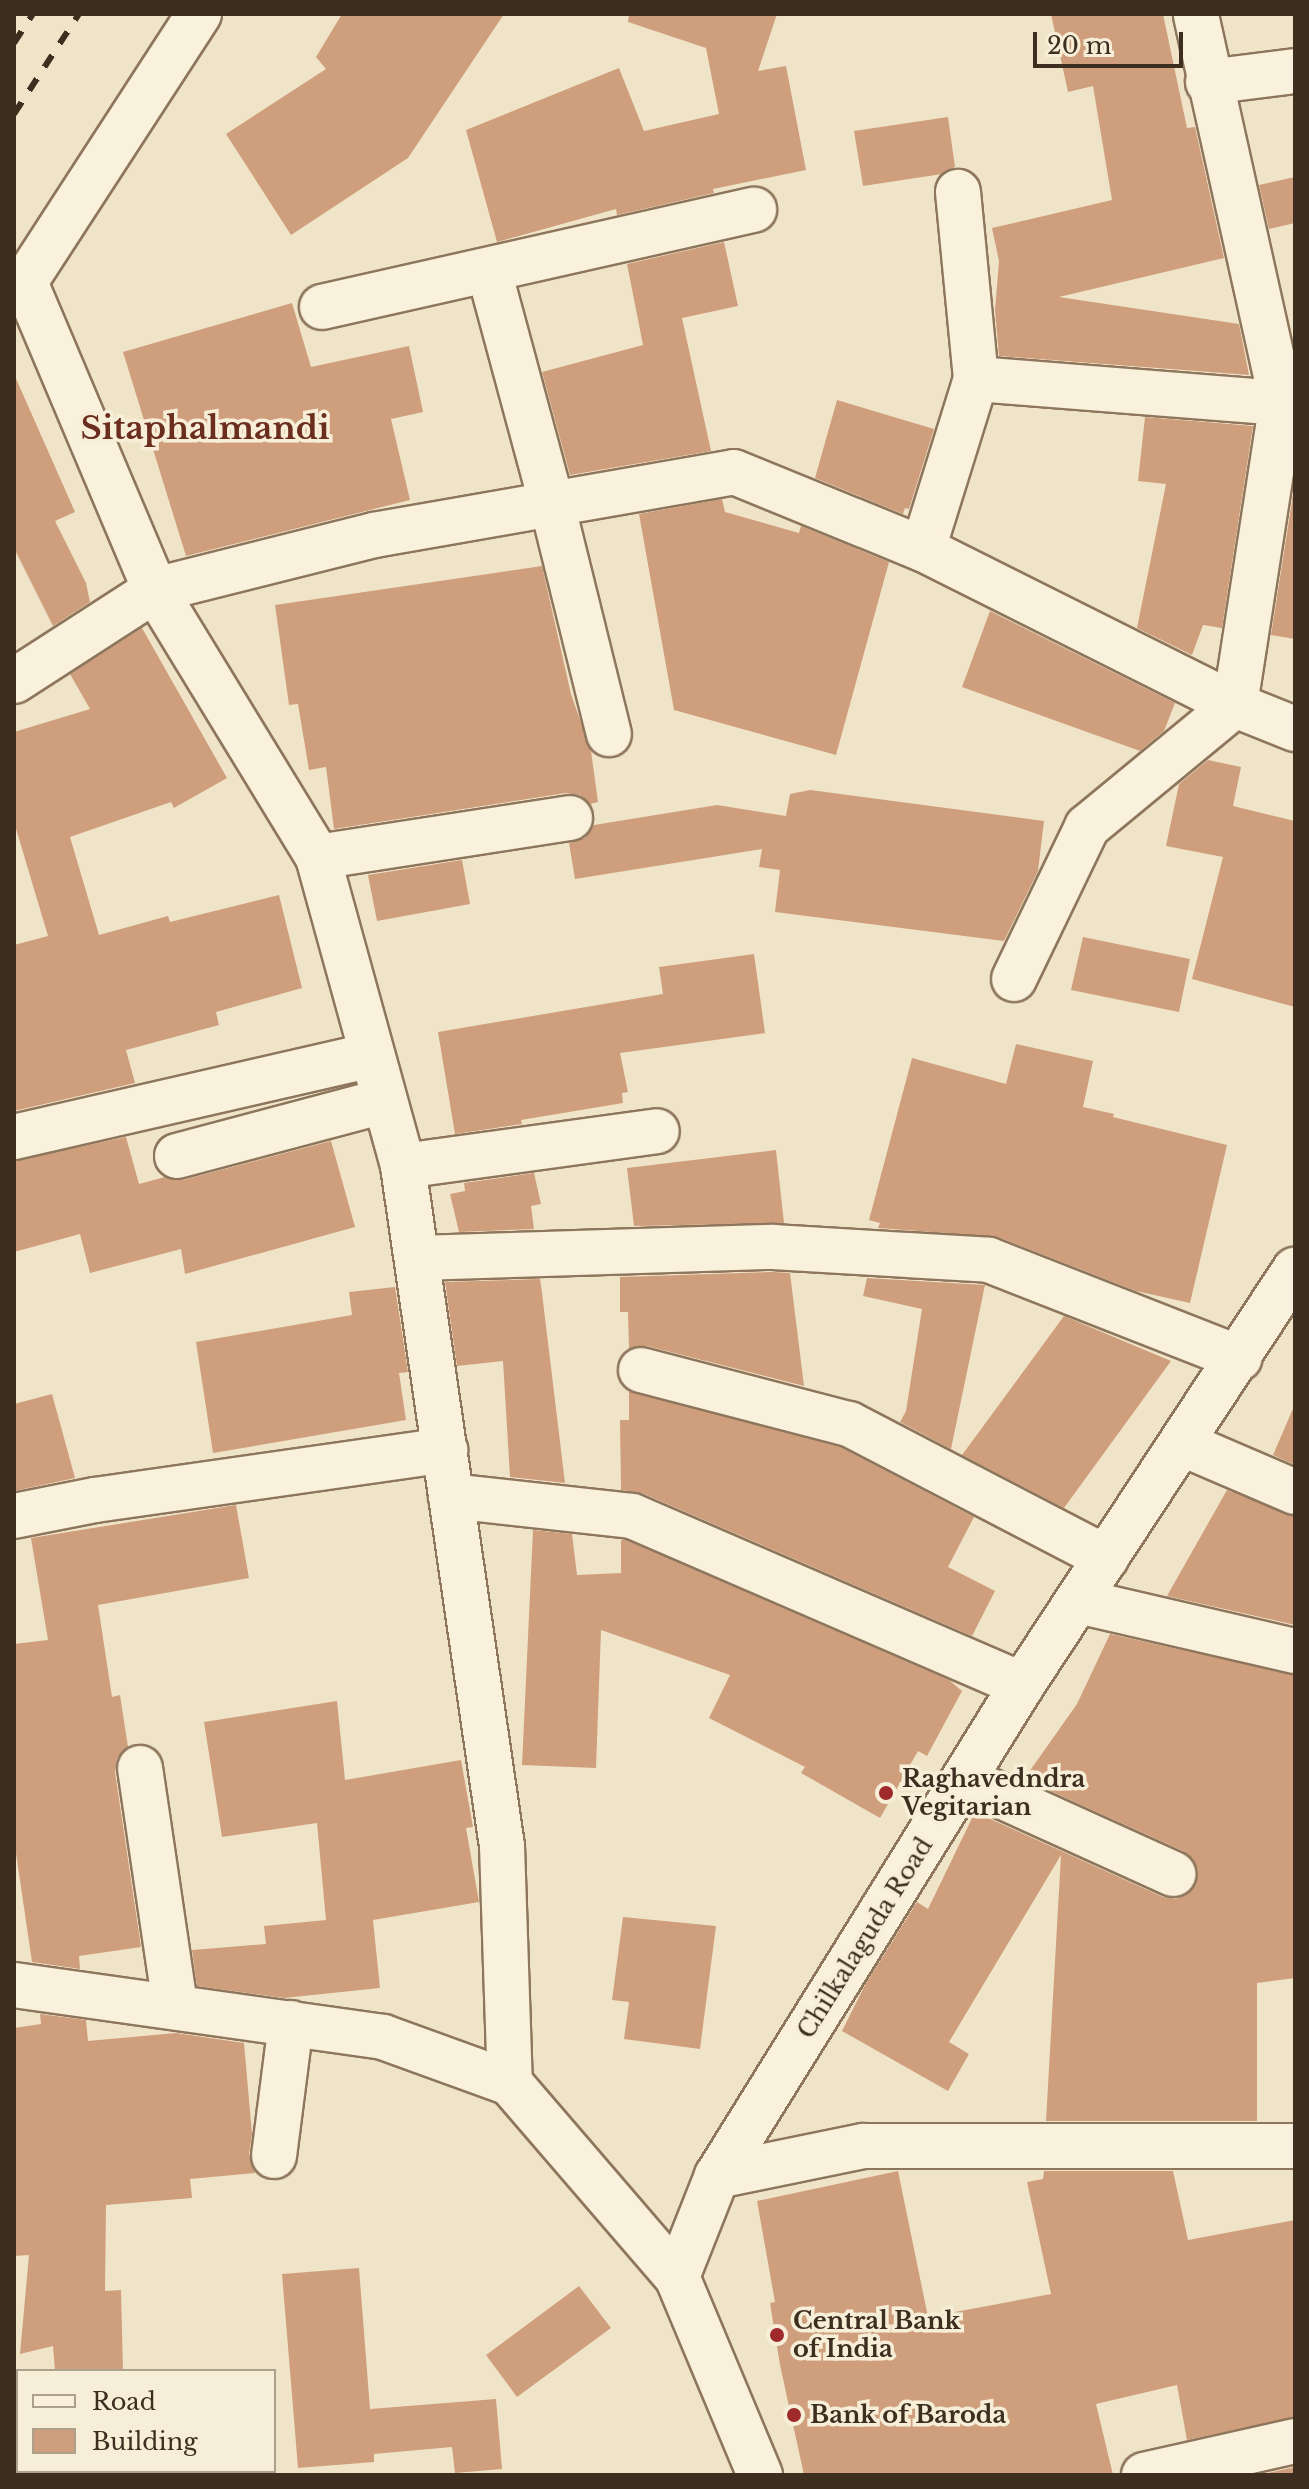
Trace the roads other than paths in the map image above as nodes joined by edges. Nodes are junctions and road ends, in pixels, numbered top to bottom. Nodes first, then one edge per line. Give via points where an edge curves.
1 (199, 14) edge
2 (1196, 14) edge
3 (1295, 71) edge
4 (1208, 82) junction
5 (958, 192) dead end
6 (754, 210) dead end
7 (489, 271) junction
8 (322, 307) dead end
9 (976, 379) junction
10 (1282, 403) junction
11 (552, 504) junction
12 (923, 549) junction
13 (155, 590) junction
14 (14, 681) edge
15 (1235, 705) junction
16 (1295, 729) edge
17 (609, 734) dead end
18 (570, 818) dead end
19 (318, 857) junction
20 (1014, 979) dead end
21 (371, 1055) junction
22 (384, 1101) junction
23 (657, 1131) dead end
24 (14, 1137) edge
25 (177, 1156) dead end
26 (403, 1166) junction
27 (418, 1258) junction
28 (1295, 1270) edge
29 (1239, 1358) junction
30 (641, 1370) dead end
31 (1183, 1444) junction
32 (445, 1450) junction
33 (1295, 1492) edge
34 (451, 1496) junction
35 (14, 1516) edge
36 (1106, 1558) junction
37 (1078, 1601) junction
38 (1295, 1651) edge
39 (1022, 1685) junction
40 (140, 1768) dead end
41 (964, 1779) junction
42 (1173, 1874) dead end
43 (14, 1985) edge
44 (175, 2005) junction
45 (291, 2023) junction
46 (510, 2083) junction
47 (1295, 2146) edge
48 (274, 2156) dead end
49 (717, 2176) junction
50 (677, 2277) junction
51 (1282, 2454) edge
52 (760, 2475) edge
53 (1144, 2475) edge

1 - 13 street via 25,282
2 - 4 street
3 - 4 street
4 - 10 street
5 - 9 street
6 - 7 street
7 - 8 street
7 - 11 street
9 - 10 street
9 - 12 street
10 - 15 street
11 - 12 street via 734,472
11 - 13 street via 374,535
11 - 17 street
12 - 15 street
13 - 14 street
13 - 19 street
15 - 16 street
15 - 20 street via 1087,827
18 - 19 street
19 - 21 street
21 - 22 street
21 - 24 street
22 - 25 street
22 - 26 street
23 - 26 street
26 - 27 street
27 - 29 street via 773,1247 989,1260
27 - 32 street
28 - 29 street, Chilkalaguda Road
29 - 31 street, Chilkalaguda Road
30 - 36 street via 849,1424
31 - 33 street
31 - 36 street, Chilkalaguda Road
32 - 34 street
32 - 35 street
34 - 39 street via 632,1516
34 - 46 street via 502,1846
36 - 37 street, Chilkalaguda Road
37 - 38 street
37 - 39 street, Chilkalaguda Road
39 - 41 street, Chilkalaguda Road
40 - 44 street
41 - 42 street
41 - 49 street, Chilkalaguda Road
43 - 44 street
44 - 45 street
45 - 46 street via 383,2037
45 - 48 street
46 - 50 street
47 - 49 street via 863,2146
49 - 50 street, Chilkalaguda Road
50 - 52 street
51 - 53 street

